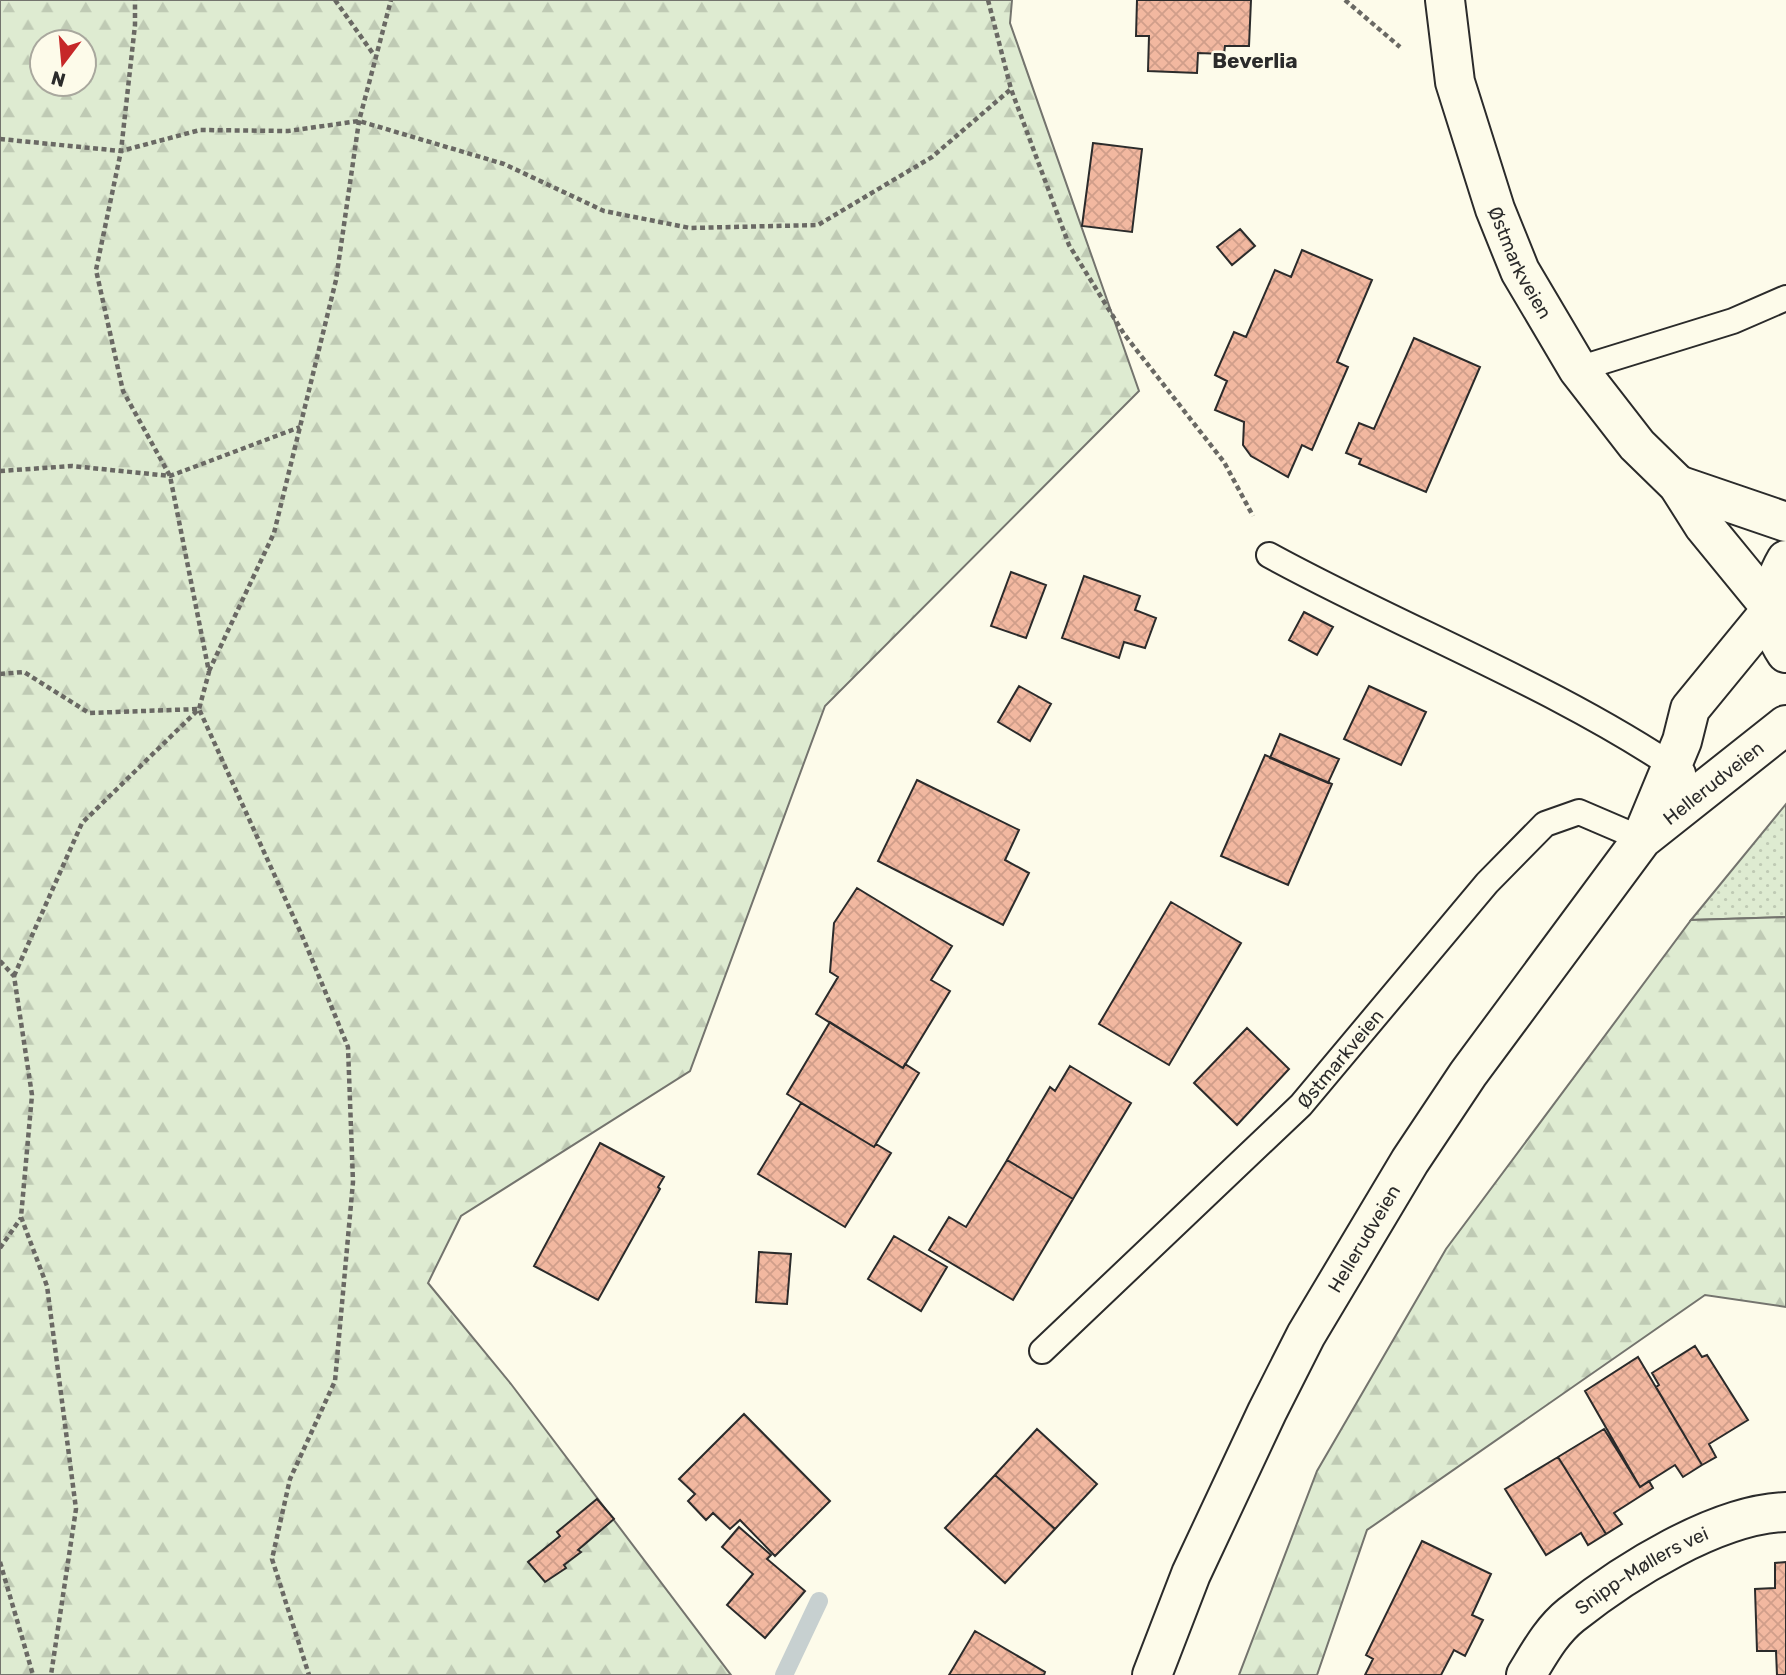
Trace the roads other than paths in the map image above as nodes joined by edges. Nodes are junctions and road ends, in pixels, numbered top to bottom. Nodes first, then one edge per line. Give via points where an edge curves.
1 (1445, 0) edge
2 (1786, 298) edge
3 (1578, 369) junction
4 (1678, 485) junction
5 (1786, 522) edge
6 (1269, 555) road end
7 (1786, 560) edge
8 (1772, 609) junction
9 (1786, 653) edge
10 (1786, 725) edge
11 (1672, 766) junction
12 (1704, 788) junction
13 (1642, 839) junction
14 (1042, 1351) dead end
15 (1786, 1512) edge
16 (1152, 1675) edge
17 (1526, 1675) edge

1 - 3 main road, Østmarkveien via 1455,82 1495,209 1520,271
2 - 3 lane via 1732,321
3 - 4 main road, Østmarkveien via 1637,445
4 - 5 main road, Østmarkveien
4 - 8 main road, Østmarkveien via 1704,526
6 - 11 lane via 1521,678
7 - 8 main road via 1773,590
8 - 9 main road via 1775,630
8 - 11 main road, Hellerudveien via 1690,709
10 - 12 main road, Hellerudveien
11 - 12 lane
11 - 13 main road, Hellerudveien
12 - 13 main road, Hellerudveien
13 - 14 lane, Østmarkveien via 1579,811 1545,824 1488,883 1301,1105
13 - 16 main road, Hellerudveien via 1468,1074 1355,1250 1230,1485
15 - 17 main road, Snipp-Møllers vei via 1757,1513 1651,1561 1570,1616 1548,1639

